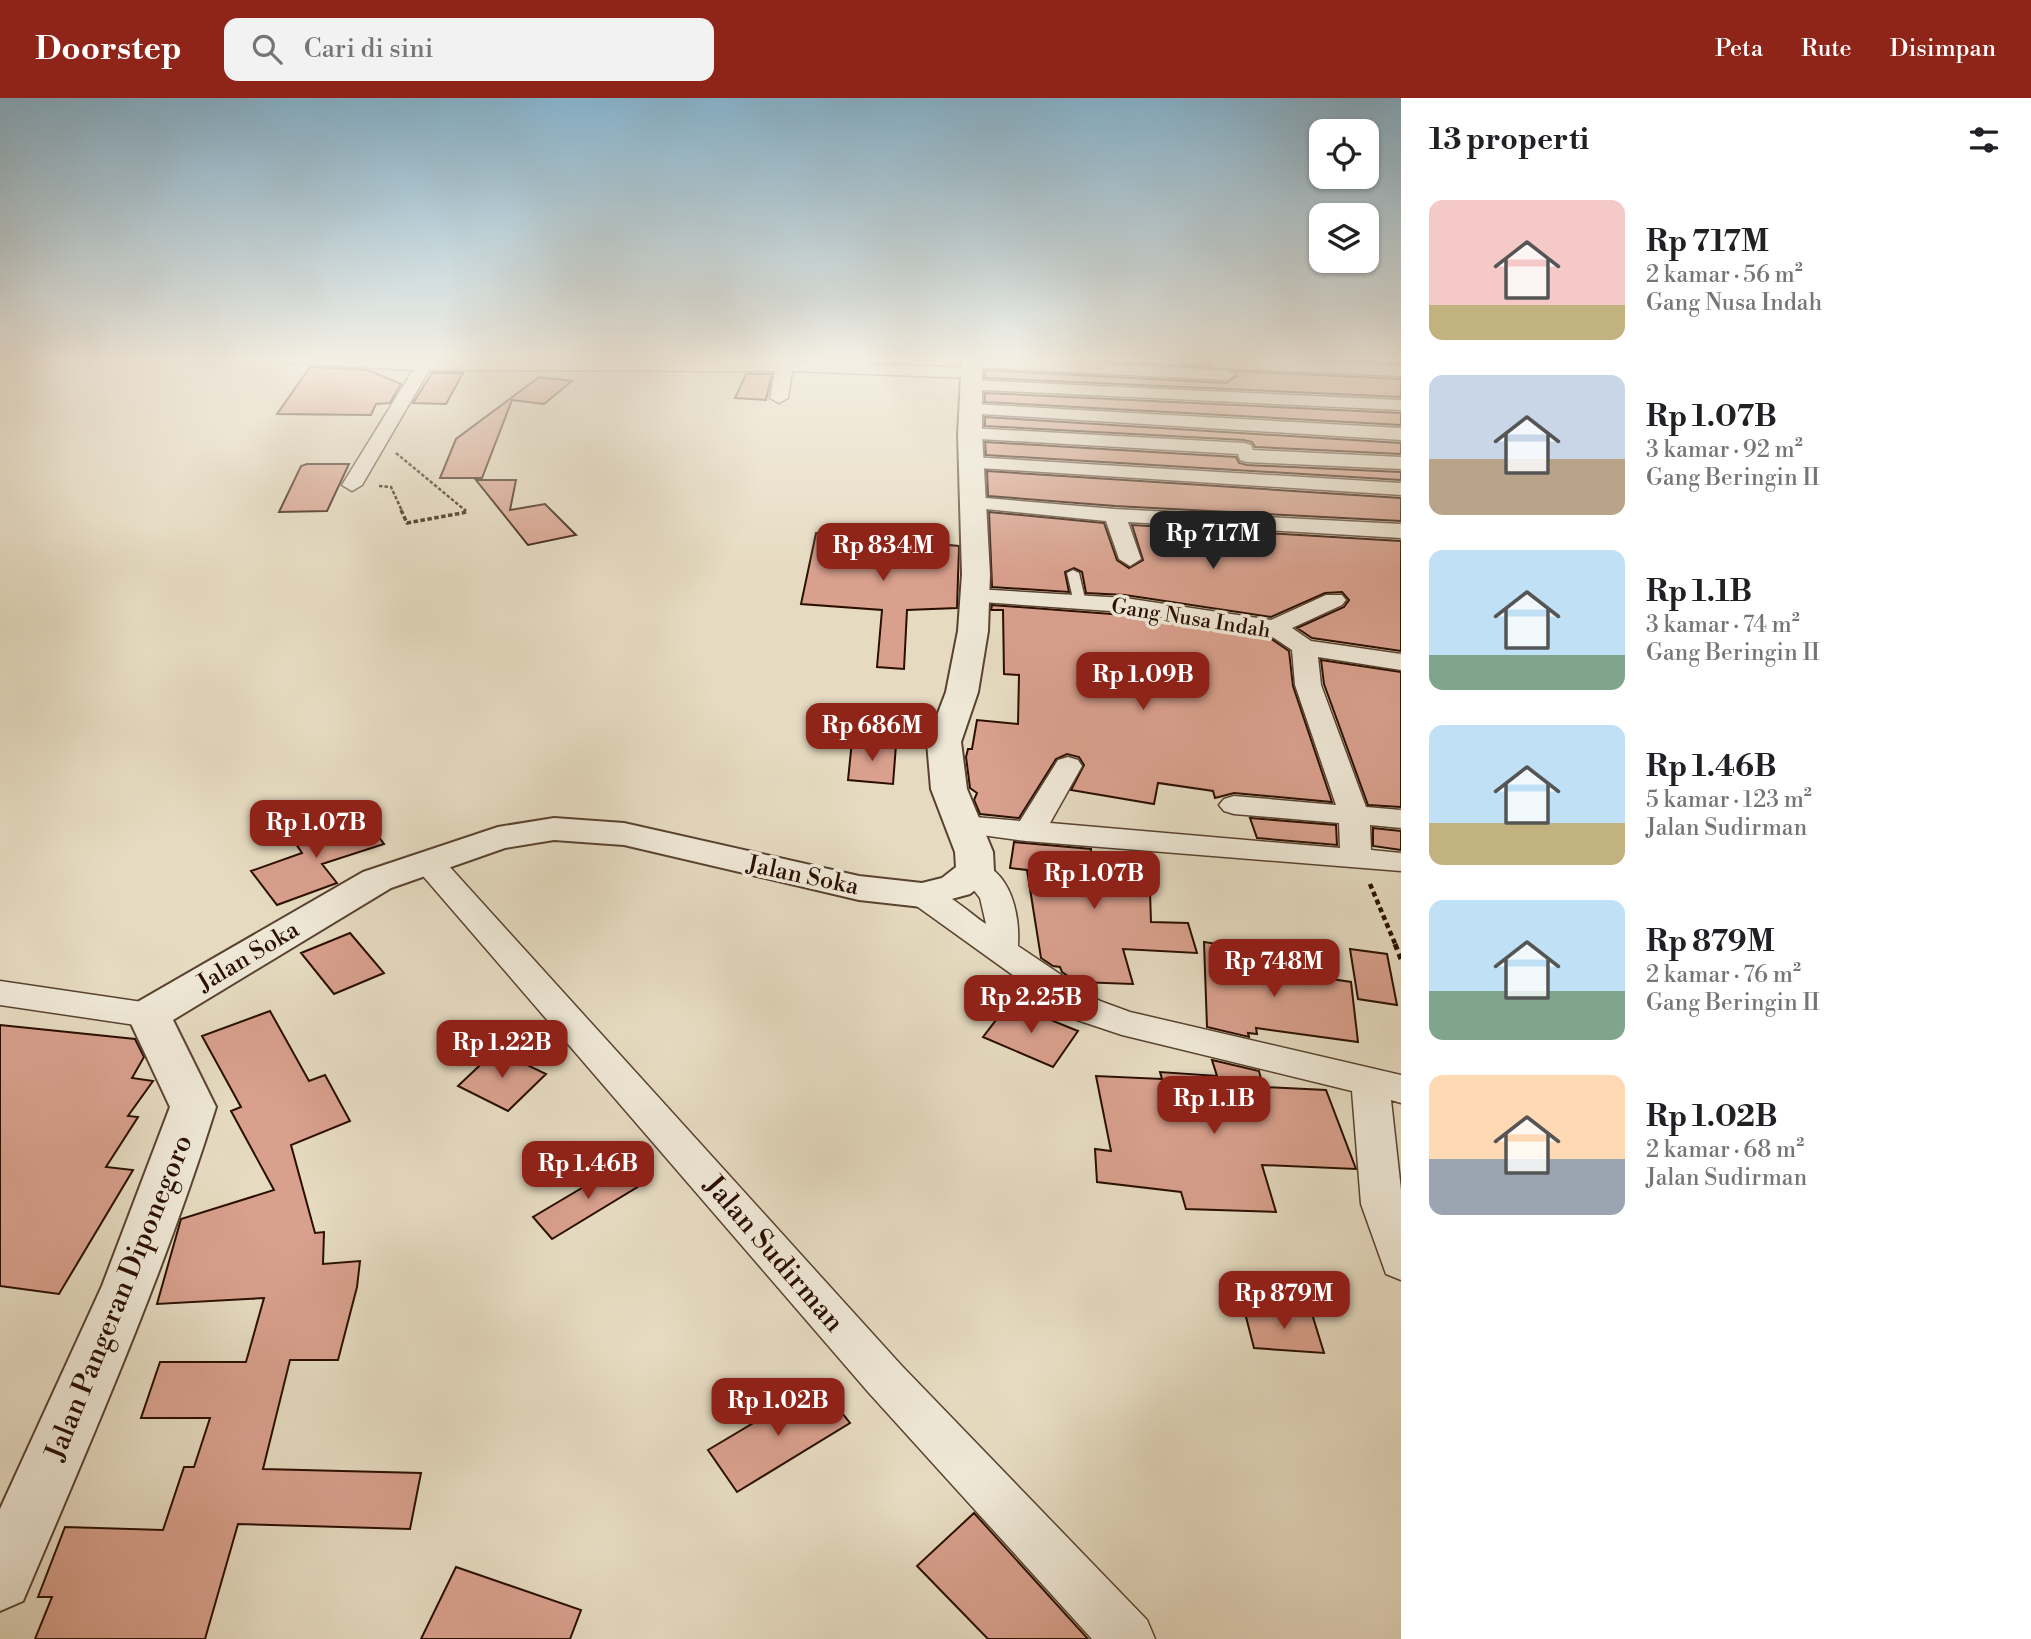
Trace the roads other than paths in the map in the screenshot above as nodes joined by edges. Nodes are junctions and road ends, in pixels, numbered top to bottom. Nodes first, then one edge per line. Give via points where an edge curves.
1 (384, 430) edge
2 (972, 430) edge
3 (1060, 430) edge
4 (1131, 430) edge
5 (1242, 430) edge
6 (1328, 430) edge
7 (1401, 434) edge
8 (1246, 453) junction
9 (1401, 463) edge
10 (352, 485) road end
11 (1401, 489) edge
12 (1258, 501) junction
13 (973, 503) junction
14 (1115, 516) junction
15 (1401, 531) edge
16 (1130, 559) dead end
17 (1073, 573) dead end
18 (975, 596) junction
19 (1334, 600) dead end
20 (1080, 603) junction
21 (1275, 628) junction
22 (1304, 647) junction
23 (1401, 662) edge
24 (1068, 766) dead end
25 (1234, 805) dead end
26 (1354, 814) junction
27 (1401, 819) edge
28 (963, 825) junction
29 (1026, 832) junction
30 (1356, 859) junction
31 (428, 862) junction
32 (1401, 862) edge
33 (975, 871) junction
34 (922, 895) junction
35 (1002, 949) junction
36 (0, 993) edge
37 (149, 1015) junction
38 (1386, 1085) edge
39 (1401, 1262) edge
40 (0, 1579) edge
41 (1128, 1639) edge

1 - 10 street
2 - 13 street
3 - 12 street
4 - 8 street
5 - 8 street
6 - 7 street
8 - 9 street
8 - 12 street
11 - 12 street
12 - 14 street
12 - 15 street
13 - 14 street
13 - 18 street
14 - 16 street
17 - 20 lane
18 - 20 street, Gang Nusa Indah
18 - 28 street via 969,664 944,742 950,789
19 - 21 street
20 - 21 street, Gang Nusa Indah
21 - 22 street, Gang Nusa Indah
22 - 23 street, Gang Nusa Indah
22 - 26 street via 1308,685
24 - 29 street
25 - 26 street
26 - 27 street
26 - 30 street
28 - 29 street
28 - 33 street via 974,852
29 - 30 street
30 - 32 street
31 - 34 street, Jalan Soka via 498,838 554,829 624,834 859,888
31 - 37 street, Jalan Soka via 377,880
31 - 41 street, Jalan Sudirman via 886,1379
33 - 34 street, Jalan Soka via 956,886
33 - 35 street via 998,895 1004,915
34 - 35 street
35 - 38 street via 1087,1010 1122,1023
36 - 37 street
37 - 40 street, Jalan Pangeran Diponegoro via 193,1107 83,1395
38 - 39 street via 1382,1204

